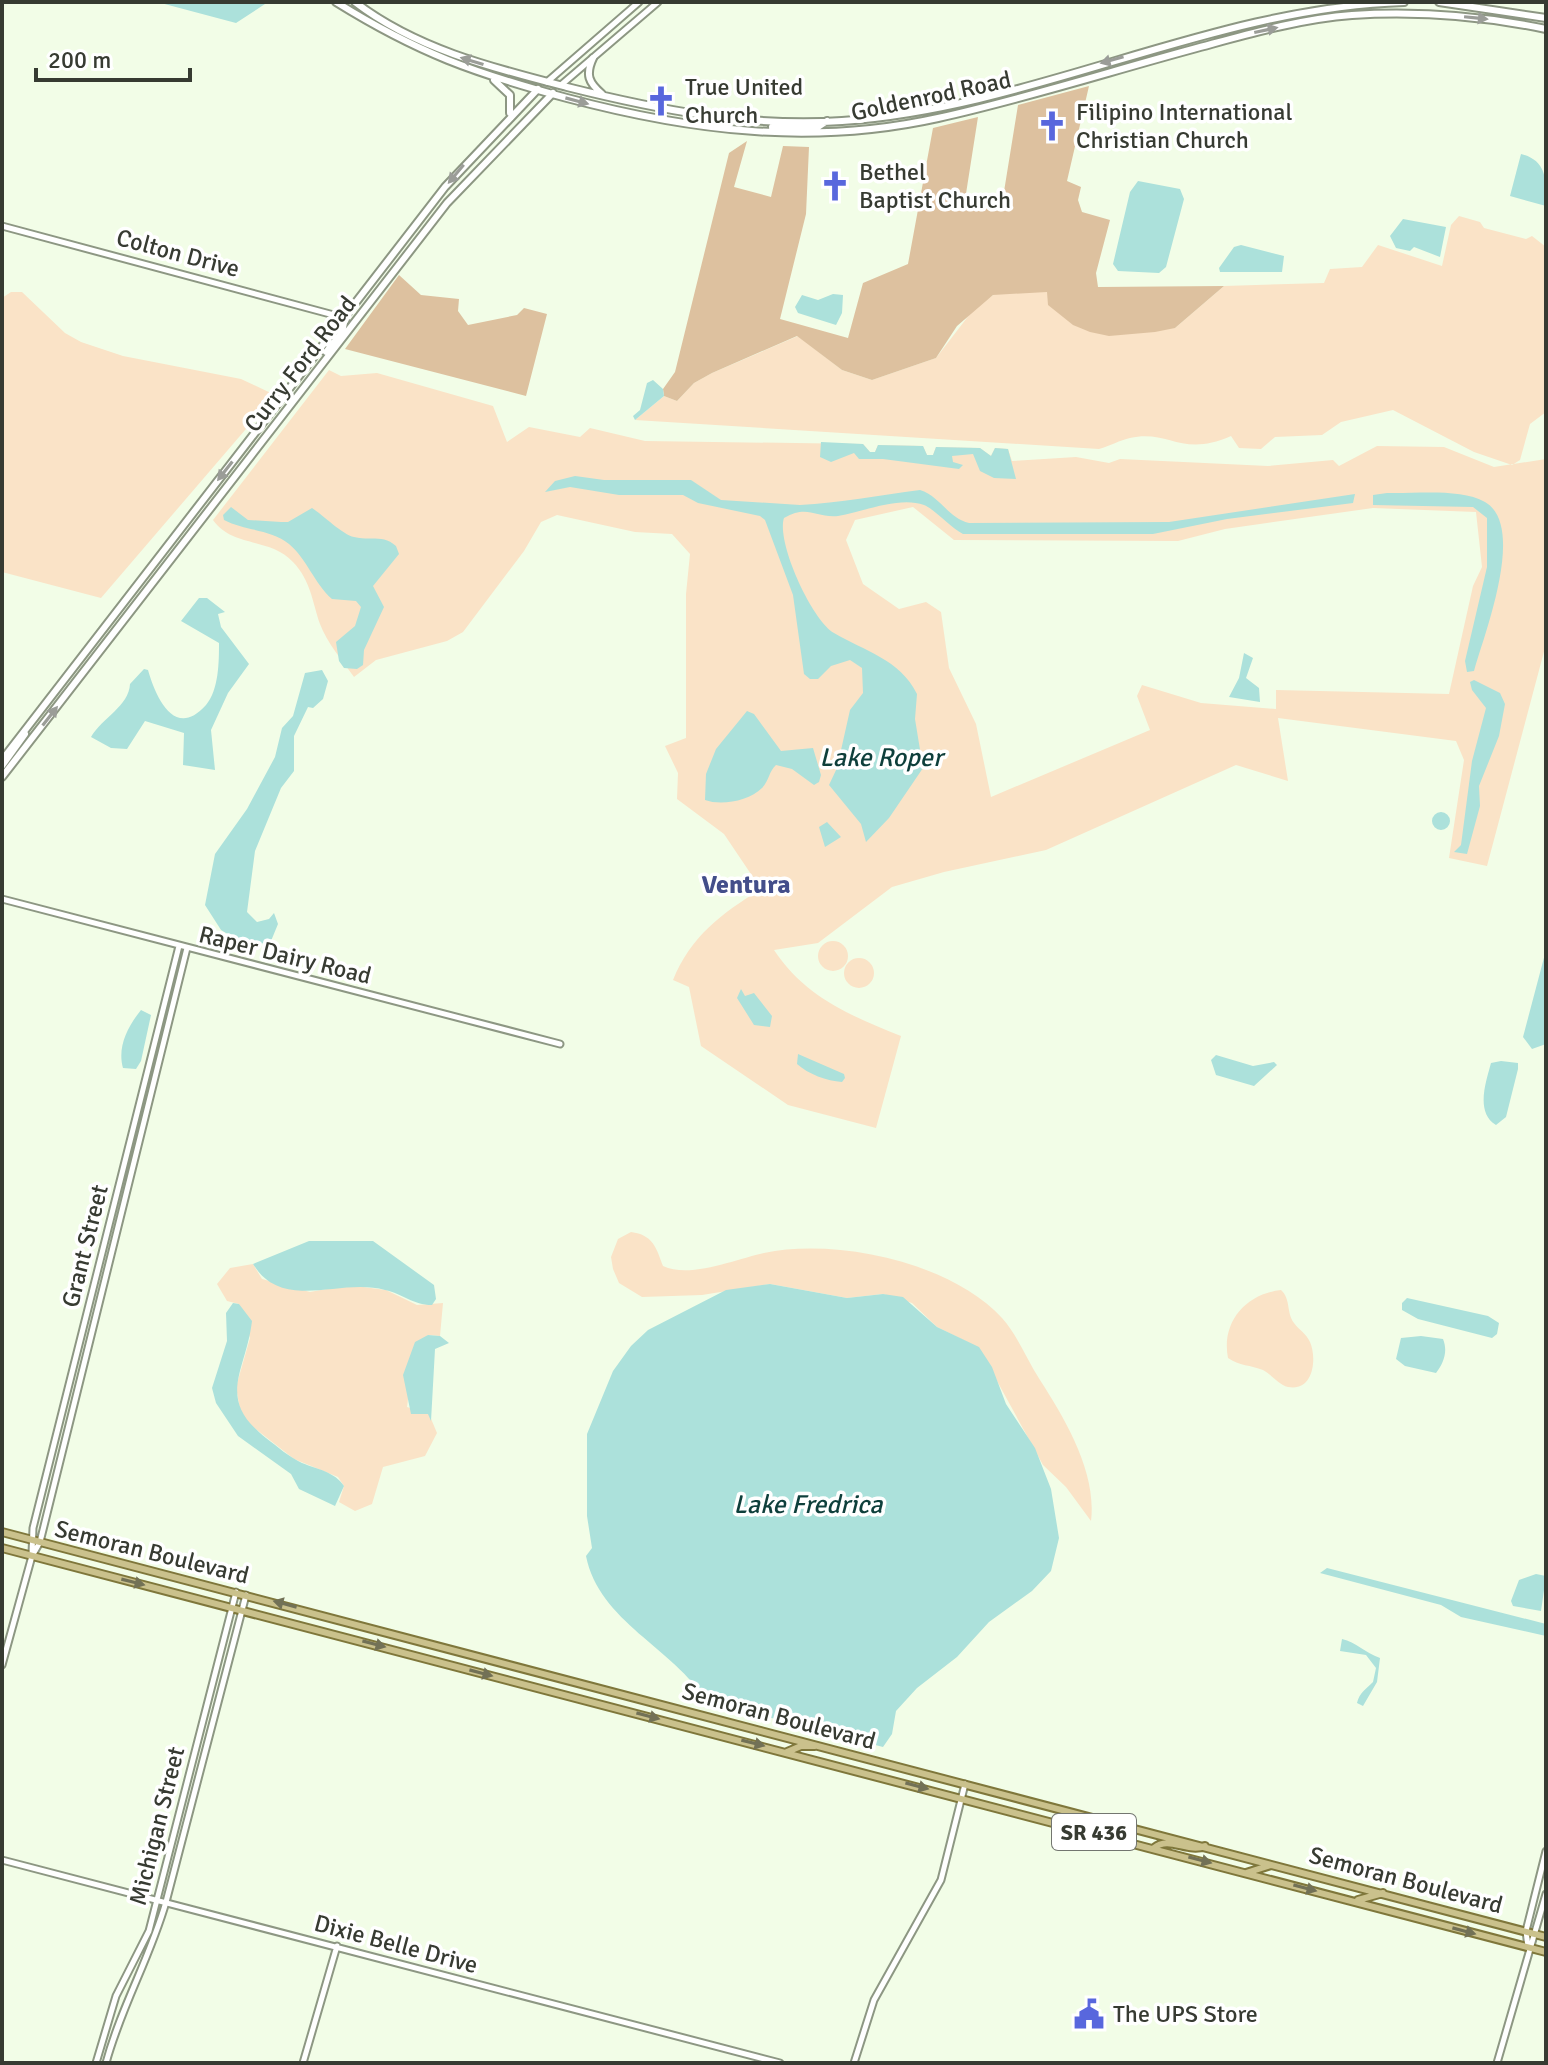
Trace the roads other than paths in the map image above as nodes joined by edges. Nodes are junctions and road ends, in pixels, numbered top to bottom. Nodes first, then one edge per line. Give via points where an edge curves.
1 (336, 2) edge
2 (347, 2) edge
3 (355, 2) edge
4 (639, 2) edge
5 (658, 2) edge
6 (1404, 2) edge
7 (1439, 2) edge
8 (368, 12) junction
9 (1520, 13) junction
10 (1544, 18) edge
11 (1501, 21) junction
12 (1520, 24) junction
13 (1546, 29) edge
14 (593, 58) junction
15 (489, 77) junction
16 (547, 82) junction
17 (561, 85) junction
18 (537, 90) junction
19 (552, 94) junction
20 (605, 97) junction
21 (634, 115) junction
22 (508, 116) junction
23 (743, 121) junction
24 (827, 121) junction
25 (744, 132) junction
26 (2, 226) edge
27 (414, 228) junction
28 (345, 318) junction
29 (357, 319) junction
30 (277, 423) junction
31 (27, 727) junction
32 (2, 760) edge
33 (2, 766) edge
34 (2, 777) edge
35 (2, 899) edge
36 (179, 946) junction
37 (187, 948) junction
38 (560, 1044) dead end
39 (2, 1532) edge
40 (30, 1539) junction
41 (40, 1542) junction
42 (2, 1548) edge
43 (32, 1556) junction
44 (236, 1591) junction
45 (246, 1594) junction
46 (232, 1606) junction
47 (242, 1609) junction
48 (2, 1665) edge
49 (831, 1747) junction
50 (787, 1752) junction
51 (965, 1783) junction
52 (962, 1798) junction
53 (1205, 1846) junction
54 (1154, 1848) junction
55 (1546, 1851) edge
56 (2, 1860) edge
57 (1278, 1865) junction
58 (1246, 1873) junction
59 (1383, 1893) junction
60 (1546, 1894) edge
61 (157, 1900) junction
62 (1350, 1900) junction
63 (166, 1902) junction
64 (1526, 1931) junction
65 (1536, 1934) junction
66 (1546, 1937) edge
67 (337, 1946) junction
68 (1528, 1948) junction
69 (1546, 1952) edge
70 (96, 2063) edge
71 (106, 2063) edge
72 (303, 2063) edge
73 (780, 2063) edge
74 (854, 2063) edge
75 (1497, 2063) edge

1 - 15 main road, Goldenrod Road via 409,46
2 - 8 main road
3 - 8 main road, Goldenrod Road
4 - 16 street, Curry Ford Road
5 - 14 street, Curry Ford Road
6 -> 24 main road, Goldenrod Road via 1264,18 972,99
7 - 9 main road
16 -> 8 main road, Goldenrod Road via 457,56
9 - 10 main road
9 - 11 main road
10 - 12 main road
11 - 12 main road, Goldenrod Road
25 -> 11 main road, Goldenrod Road via 844,133 935,119 1240,35 1351,15
12 - 13 main road, Goldenrod Road
14 - 17 street, Curry Ford Road
14 - 20 main road via 590,82
15 - 18 main road, Goldenrod Road
15 - 22 main road via 510,95
16 - 17 main road, Goldenrod Road
16 - 18 main road, Curry Ford Road
17 - 19 main road, Curry Ford Road
17 - 20 main road, Goldenrod Road
18 - 19 main road, Goldenrod Road
18 - 22 main road, Curry Ford Road
19 -> 21 main road, Goldenrod Road
19 - 29 main road, Curry Ford Road via 478,166
20 - 23 main road, Goldenrod Road via 683,115
21 - 23 main road via 724,127
21 - 25 main road, Goldenrod Road
22 -> 27 main road, Curry Ford Road
23 - 24 main road, Goldenrod Road
24 - 25 main road via 818,127 753,126
26 - 28 street, Colton Drive
27 - 28 main road, Curry Ford Road
27 - 29 main road via 355,310
28 - 30 main road via 342,332
28 -> 31 main road, Curry Ford Road
29 - 30 main road, Curry Ford Road
34 -> 30 main road, Curry Ford Road
31 - 32 main road, Curry Ford Road
31 - 33 main road
35 - 36 street, Raper Dairy Road
36 - 37 street, Raper Dairy Road
36 - 40 street, Grant Street
37 - 38 street, Raper Dairy Road
37 - 41 street, Grant Street
39 - 40 main road, Semoran Boulevard / SR 436
40 - 41 main road, Semoran Boulevard / SR 436
40 - 43 street, Grant Street
41 - 43 street, Grant Street
41 - 44 main road, Semoran Boulevard / SR 436
42 - 43 main road, Semoran Boulevard / SR 436
43 -> 46 main road, Semoran Boulevard / SR 436
43 - 48 street, Grant Street
44 - 45 main road, Semoran Boulevard / SR 436
44 - 46 street, Michigan Street
45 - 47 street, Michigan Street
49 -> 45 main road, Semoran Boulevard / SR 436
46 - 47 main road, Semoran Boulevard / SR 436
46 - 61 street, Michigan Street
47 -> 50 main road, Semoran Boulevard / SR 436
47 - 63 street, Michigan Street
49 - 50 main road via 801,1746
49 - 51 main road, Semoran Boulevard / SR 436
50 -> 52 main road, Semoran Boulevard / SR 436
51 - 52 street
51 - 53 main road, Semoran Boulevard / SR 436
52 - 54 main road, Semoran Boulevard / SR 436
52 - 74 street via 941,1880 874,2000
53 - 54 main road via 1167,1842
53 - 57 main road, Semoran Boulevard / SR 436
54 -> 58 main road, Semoran Boulevard / SR 436
55 - 64 street
56 - 61 street, Dixie Belle Drive
57 - 58 main road
57 - 59 main road, Semoran Boulevard / SR 436
58 -> 62 main road, Semoran Boulevard / SR 436
59 - 62 main road
59 - 64 main road, Semoran Boulevard / SR 436
60 - 65 street
61 - 63 street, Dixie Belle Drive
61 - 70 street, Michigan Street via 142,1947 111,2009
62 -> 68 main road, Semoran Boulevard / SR 436
63 - 67 street, Dixie Belle Drive
63 - 71 street, Michigan Street
64 - 65 main road, Semoran Boulevard / SR 436
64 - 68 street
65 - 66 main road, Semoran Boulevard / SR 436
65 - 68 street
67 - 72 street
67 - 73 street, Dixie Belle Drive
68 - 69 main road, Semoran Boulevard / SR 436
68 - 75 street

